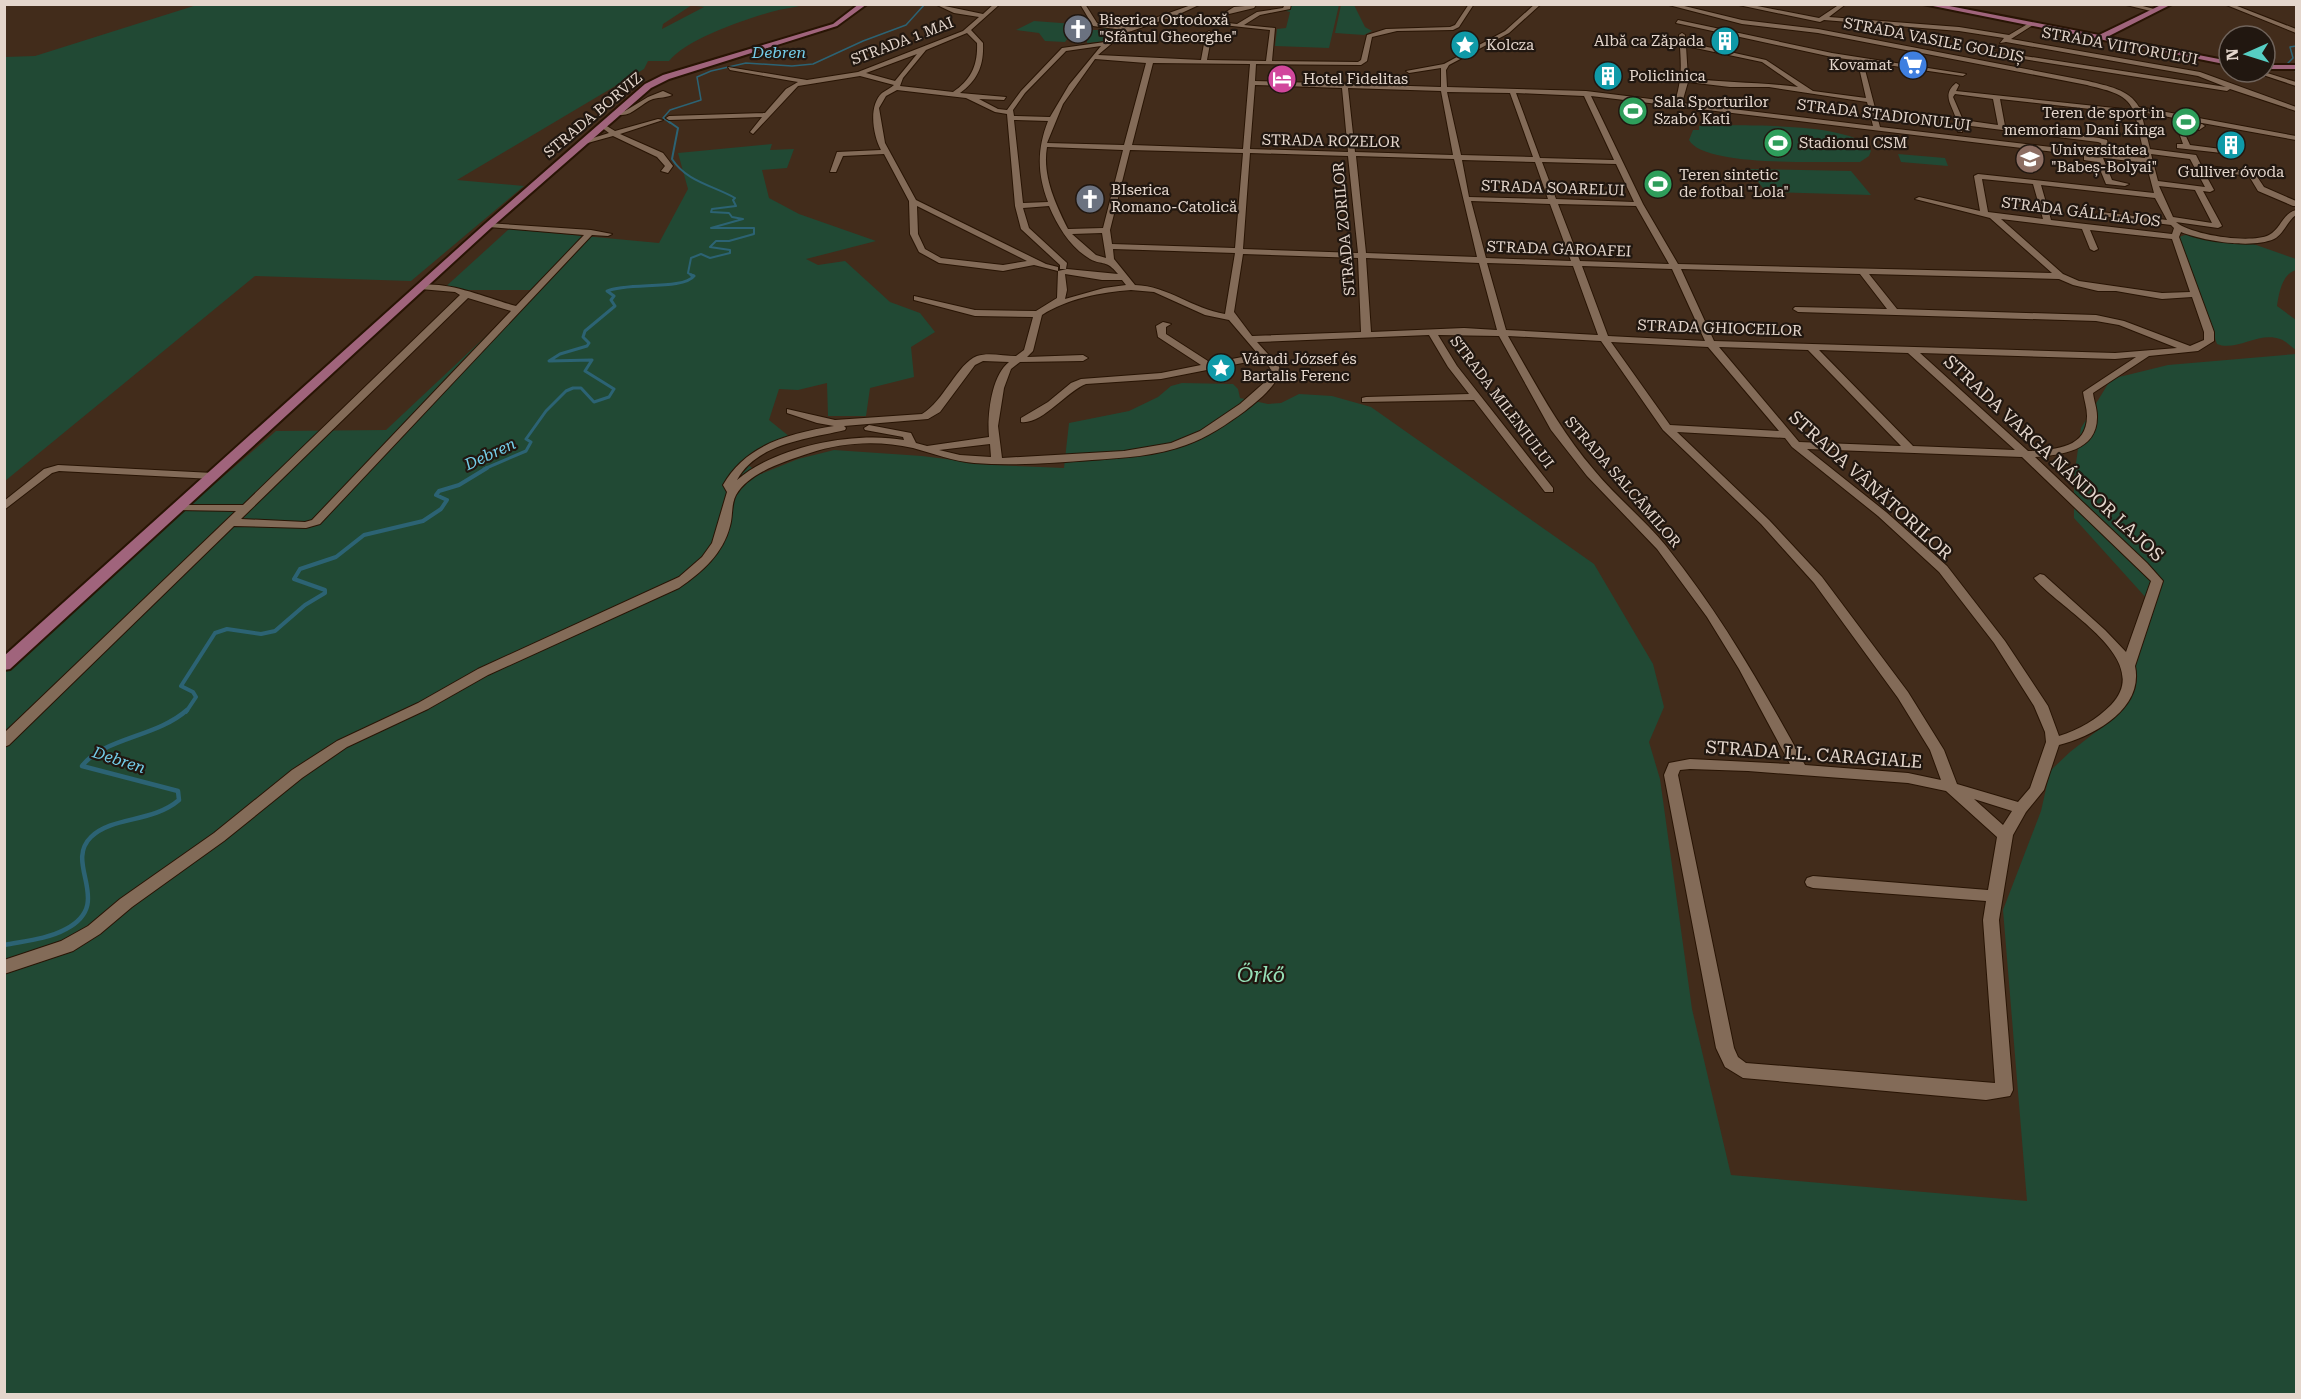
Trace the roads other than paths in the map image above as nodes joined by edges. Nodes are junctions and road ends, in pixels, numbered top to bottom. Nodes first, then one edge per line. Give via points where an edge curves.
1 (864, 4) edge
2 (937, 4) edge
3 (998, 4) edge
4 (1082, 4) edge
5 (1199, 4) edge
6 (1288, 4) edge
7 (1472, 4) edge
8 (1539, 4) edge
9 (1667, 4) edge
10 (1736, 4) edge
11 (1844, 4) edge
12 (1926, 4) edge
13 (2124, 4) edge
14 (2169, 4) edge
15 (2226, 4) edge
16 (1254, 6) edge
17 (1265, 8) edge
18 (2155, 10) junction
19 (1229, 12) dead end
20 (1703, 14) junction
21 (984, 16) junction
22 (1167, 18) junction
23 (1822, 19) junction
24 (2031, 24) junction
25 (1680, 25) junction
26 (1238, 26) junction
27 (1131, 29) junction
28 (968, 30) junction
29 (2296, 31) edge
30 (1209, 33) dead end
31 (2099, 38) junction
32 (2007, 39) junction
33 (1109, 43) junction
34 (1682, 43) junction
35 (923, 50) junction
36 (1986, 52) junction
37 (1094, 57) junction
38 (1752, 58) junction
39 (1854, 58) junction
40 (1870, 60) junction
41 (1150, 61) junction
42 (2217, 61) edge
43 (1204, 62) junction
44 (1974, 62) junction
45 (1253, 63) junction
46 (1269, 63) junction
47 (1861, 63) junction
48 (1444, 66) junction
49 (2277, 67) edge
50 (2296, 67) edge
51 (730, 68) dead end
52 (1409, 71) dead end
53 (1780, 72) junction
54 (859, 74) junction
55 (1963, 74) junction
56 (2277, 78) edge
57 (1685, 80) junction
58 (806, 81) junction
59 (1252, 83) junction
60 (2296, 84) edge
61 (897, 86) junction
62 (969, 86) junction
63 (1345, 86) junction
64 (1444, 89) junction
65 (1805, 90) junction
66 (1512, 91) junction
67 (1951, 92) junction
68 (2244, 92) junction
69 (1586, 93) junction
70 (954, 95) junction
71 (967, 96) junction
72 (1996, 96) junction
73 (650, 98) dead end
74 (944, 98) dead end
75 (1004, 98) dead end
76 (1869, 100) junction
77 (1678, 104) junction
78 (2296, 109) edge
79 (2137, 111) junction
80 (617, 113) junction
81 (765, 115) junction
82 (1011, 115) junction
83 (669, 118) dead end
84 (1053, 119) junction
85 (660, 120) dead end
86 (2203, 121) junction
87 (1960, 123) junction
88 (603, 126) junction
89 (1876, 128) junction
90 (2002, 128) junction
91 (753, 132) dead end
92 (612, 134) junction
93 (1960, 138) junction
94 (2296, 138) edge
95 (584, 142) junction
96 (2146, 142) junction
97 (1043, 145) junction
98 (2187, 145) dead end
99 (1129, 148) junction
100 (2148, 151) junction
101 (886, 152) junction
102 (1247, 152) junction
103 (2237, 153) dead end
104 (1350, 154) junction
105 (2107, 155) junction
106 (2075, 157) dead end
107 (1458, 158) junction
108 (1537, 160) junction
109 (2150, 160) junction
110 (1618, 162) junction
111 (2200, 167) junction
112 (833, 170) dead end
113 (665, 171) dead end
114 (2036, 182) junction
115 (2082, 182) dead end
116 (2109, 182) junction
117 (2156, 185) junction
118 (2199, 189) junction
119 (2160, 196) junction
120 (1466, 198) junction
121 (1919, 199) dead end
122 (913, 201) junction
123 (1552, 201) junction
124 (1051, 204) junction
125 (1639, 204) junction
126 (2296, 204) edge
127 (1019, 206) junction
128 (2296, 212) edge
129 (1989, 214) junction
130 (2101, 214) dead end
131 (2047, 222) junction
132 (2174, 223) junction
133 (489, 225) junction
134 (2085, 226) junction
135 (1106, 230) junction
136 (591, 232) junction
137 (1065, 232) junction
138 (608, 234) dead end
139 (2175, 237) junction
140 (1107, 246) junction
141 (2094, 249) dead end
142 (963, 251) dead end
143 (1239, 252) junction
144 (1362, 256) junction
145 (1483, 261) junction
146 (962, 262) junction
147 (1036, 262) junction
148 (1111, 262) junction
149 (1578, 264) junction
150 (1674, 266) junction
151 (970, 270) dead end
152 (1061, 270) junction
153 (1862, 271) junction
154 (1004, 272) junction
155 (2060, 276) junction
156 (1123, 277) junction
157 (423, 287) junction
158 (1132, 287) junction
159 (2195, 294) junction
160 (466, 295) junction
161 (917, 298) dead end
162 (1053, 306) junction
163 (1797, 309) dead end
164 (519, 310) junction
165 (1894, 312) junction
166 (1038, 314) junction
167 (1230, 317) junction
168 (1166, 324) dead end
169 (1432, 332) junction
170 (1502, 333) junction
171 (1366, 334) junction
172 (1604, 338) junction
173 (1249, 339) junction
174 (1711, 344) junction
175 (1810, 346) junction
176 (2190, 349) junction
177 (1911, 350) junction
178 (2148, 354) junction
179 (1264, 356) junction
180 (1021, 358) junction
181 (1083, 358) dead end
182 (1207, 365) junction
183 (1475, 397) junction
184 (1366, 400) dead end
185 (791, 411) dead end
186 (1025, 420) dead end
187 (847, 425) junction
188 (1667, 428) junction
189 (1787, 435) junction
190 (995, 440) junction
191 (1796, 445) junction
192 (912, 446) junction
193 (1909, 448) junction
194 (925, 449) junction
195 (2026, 454) junction
196 (997, 461) junction
197 (213, 476) junction
198 (1549, 490) dead end
199 (732, 492) junction
200 (4, 507) edge
201 (178, 507) junction
202 (245, 508) junction
203 (231, 522) junction
204 (2040, 578) dead end
205 (4, 665) edge
206 (2128, 666) junction
207 (4, 741) edge
208 (2053, 742) junction
209 (1800, 770) junction
210 (1951, 786) junction
211 (2021, 808) junction
212 (2005, 835) junction
213 (1813, 882) dead end
214 (1993, 896) junction
215 (4, 967) edge

1 - 80 main road, STRADA BORVIZ via 835,25 659,80
2 - 21 street via 956,12
3 - 21 street, STRADA 1 MAI
4 - 27 street via 1095,25
5 - 22 street
6 - 17 street via 1284,10
7 - 46 street via 1457,26 1446,30 1372,33 1364,61 1359,64
8 - 48 street via 1507,32
9 - 20 street, STRADA VASILE GOLDIȘ
10 - 23 street, STRADA VIITORULUI
11 - 23 street
12 - 24 main road
13 - 18 street
14 - 18 main road
15 - 29 street
16 - 17 street
16 - 19 street
17 - 26 street
18 - 31 main road
20 - 25 street via 1676,15
20 - 44 street, STRADA VASILE GOLDIȘ via 1818,31
21 - 28 street, STRADA 1 MAI
22 - 26 street
22 - 27 street
23 - 32 street, STRADA VIITORULUI via 1953,28
24 - 31 main road
24 - 32 street
25 - 34 street
25 - 39 street
26 - 46 street via 1274,30
27 - 33 street
28 - 35 street, STRADA 1 MAI
28 - 62 street via 978,39 980,48 978,70
30 - 43 street
31 - 42 main road
32 - 36 street
32 - 68 street, STRADA VIITORULUI via 2200,74
33 - 37 street
33 - 82 street via 1062,51 1023,92
34 - 38 street
34 - 57 street
35 - 54 street, STRADA 1 MAI
35 - 61 street
36 - 44 street
36 - 68 street
37 - 41 street
37 - 84 street via 1067,91
38 - 53 street
38 - 53 street via 1786,66
39 - 40 street
39 - 47 street
40 - 47 street
40 - 55 street
41 - 43 street
41 - 99 street
43 - 45 street
44 - 55 street
44 - 79 street, STRADA VASILE GOLDIȘ via 2106,88 2128,97
45 - 46 street
45 - 59 street
47 - 76 street
48 - 52 street
48 - 64 street, STRADA SALCÂMILOR
49 - 50 main road
51 - 58 street
53 - 65 street
54 - 58 street, STRADA 1 MAI
54 - 61 street
55 - 67 street
56 - 60 street
57 - 65 street
57 - 77 street
58 - 81 street via 791,87
59 - 63 street, STRADA STADIONULUI
59 - 102 street
61 - 70 street
61 - 101 street via 884,95 876,108
62 - 70 street
62 - 71 street
63 - 64 street, STRADA STADIONULUI
63 - 104 street, STRADA ZORILOR
64 - 66 street, STRADA STADIONULUI
64 - 107 street, STRADA SALCÂMILOR
65 - 76 street via 1817,95
66 - 69 street, STRADA STADIONULUI
66 - 108 street
67 - 72 street
67 - 87 street
68 - 78 street, STRADA VIITORULUI
69 - 77 street, STRADA STADIONULUI
69 - 110 street, STRADA VÂNĂTORILOR
70 - 71 street
70 - 74 street
71 - 75 street
71 - 82 street
72 - 79 street
72 - 90 street
73 - 80 street
76 - 89 street
77 - 89 street, STRADA STADIONULUI
79 - 86 street
79 - 96 street
80 - 88 main road, STRADA BORVIZ
81 - 83 street
81 - 91 street
82 - 84 street
82 - 127 street
84 - 97 street
85 - 92 street
86 - 94 street via 2220,121
86 - 98 street via 2202,128 2179,128
87 - 90 street
87 - 93 street
88 - 92 street
88 - 95 main road, STRADA BORVIZ
89 - 93 street, STRADA STADIONULUI
90 - 105 street via 2099,140 2104,142
92 - 95 street
92 - 113 street via 660,155 669,166
93 - 105 street, STRADA STADIONULUI
95 - 133 main road, STRADA BORVIZ
96 - 100 street
96 - 103 street
97 - 99 street, STRADA ROZELOR
97 - 124 street via 1044,178
99 - 102 street, STRADA ROZELOR
99 - 135 street
100 - 109 street
100 - 111 street via 2193,157
101 - 112 street via 840,154
101 - 122 street
102 - 104 street, STRADA ROZELOR
102 - 143 street
104 - 107 street, STRADA ROZELOR
104 - 144 street, STRADA ZORILOR
105 - 109 street, STRADA STADIONULUI
106 - 116 street via 2100,160
107 - 108 street, STRADA ROZELOR
107 - 120 street, STRADA SALCÂMILOR
108 - 110 street, STRADA ROZELOR
108 - 123 street
109 - 117 street
110 - 125 street, STRADA VÂNĂTORILOR
111 - 118 street via 2210,190
111 - 126 street via 2251,174 2261,189
114 - 119 street
114 - 129 street via 1978,176
114 - 131 street
115 - 116 street via 2110,185
116 - 117 street
117 - 118 street
117 - 119 street
118 - 132 street via 2217,226
119 - 132 street
120 - 123 street, STRADA SOARELUI
120 - 145 street, STRADA SALCÂMILOR
121 - 129 street, STRADA GÁLL LAJOS
122 - 146 street via 914,234 922,250 939,260
122 - 147 street
123 - 125 street, STRADA SOARELUI
123 - 149 street
124 - 127 street
124 - 137 street
125 - 150 street, STRADA VÂNĂTORILOR
127 - 152 street via 1024,229 1064,265
128 - 132 street via 2285,219 2274,235 2264,239 2210,236
129 - 131 street, STRADA GÁLL LAJOS
129 - 155 street
130 - 132 street
131 - 134 street, STRADA GÁLL LAJOS
132 - 139 street
133 - 136 street
133 - 157 main road, STRADA BORVIZ
134 - 139 street, STRADA GÁLL LAJOS
134 - 141 street
135 - 137 street
135 - 140 street
136 - 138 street
136 - 164 street
137 - 148 street via 1093,257
139 - 159 street
140 - 143 street, STRADA GAROAFEI
140 - 148 street
142 - 146 street
143 - 144 street, STRADA GAROAFEI
143 - 167 street
144 - 145 street, STRADA GAROAFEI
144 - 171 street, STRADA ZORILOR
145 - 149 street, STRADA GAROAFEI
145 - 170 street, STRADA SALCÂMILOR
146 - 154 street
147 - 152 street
147 - 154 street
148 - 156 street
149 - 150 street, STRADA GAROAFEI
149 - 172 street
150 - 153 street, STRADA GAROAFEI
150 - 174 street, STRADA VÂNĂTORILOR
151 - 154 street via 985,274
152 - 156 street
152 - 162 street via 1063,295
153 - 155 street, STRADA GAROAFEI
153 - 165 street
155 - 159 street via 2098,288 2162,296
156 - 158 street
157 - 160 street via 448,288
157 - 197 main road, STRADA BORVIZ
158 - 162 street
158 - 167 street via 1156,290 1209,314
159 - 176 street via 2209,342
160 - 164 street
160 - 202 street
161 - 166 street via 975,313
162 - 166 street
163 - 165 street
164 - 203 street via 316,522
165 - 176 street via 2096,318 2121,323
166 - 180 street via 1028,351
167 - 173 street
168 - 182 street via 1161,326 1161,335
169 - 170 street, STRADA GHIOCEILOR
169 - 171 street, STRADA GHIOCEILOR
169 - 183 street, STRADA MILENIULUI
170 - 172 street, STRADA GHIOCEILOR
170 - 209 street, STRADA SALCÂMILOR via 1555,428 1591,474 1661,548 1713,616
171 - 173 street, STRADA GHIOCEILOR
172 - 174 street, STRADA GHIOCEILOR
172 - 188 street
173 - 179 street
174 - 175 street, STRADA GHIOCEILOR
174 - 189 street, STRADA VÂNĂTORILOR
175 - 177 street, STRADA GHIOCEILOR
175 - 193 street
176 - 178 street, STRADA GHIOCEILOR
177 - 178 street, STRADA GHIOCEILOR
177 - 195 street, STRADA VARGA NÁNDOR LAJOS
178 - 195 street via 2088,392 2092,422 2082,442 2064,452
179 - 182 street
179 - 196 street via 1275,367 1276,375 1270,382 1236,412 1185,442 1127,454
180 - 181 street
180 - 187 street via 977,359 936,410 924,417
180 - 190 street via 1007,368 999,388 993,418
182 - 186 street via 1152,377 1084,381
183 - 184 street
183 - 198 street, STRADA MILENIULUI
185 - 187 street
187 - 192 street via 901,432 910,437
187 - 199 street via 758,452 733,475 729,485
188 - 189 street
188 - 210 street via 1765,522 1818,580 1903,695 1937,750
189 - 191 street, STRADA VÂNĂTORILOR
190 - 194 street
190 - 196 street
191 - 193 street
191 - 208 street, STRADA VÂNĂTORILOR via 1943,569 2000,640 2041,706
192 - 194 street
192 - 199 street via 864,440 825,445 757,472
193 - 195 street
194 - 196 street via 947,456
195 - 206 street, STRADA VARGA NÁNDOR LAJOS via 2157,581
197 - 200 street via 58,468 48,471
197 - 201 main road, STRADA BORVIZ
199 - 215 street via 724,531 701,567 690,575 660,594 619,608 483,672 342,744 94,930 67,946
201 - 202 street
201 - 205 main road, STRADA BORVIZ
202 - 203 street
203 - 207 street
204 - 206 street via 2119,651
206 - 208 street via 2131,680 2115,710 2082,733
208 - 211 street via 2037,790
209 - 210 street, STRADA I.L. CARAGIALE via 1908,778
209 - 214 street, STRADA I.L. CARAGIALE via 1690,764 1674,766 1671,776 1725,1048 1731,1062 1743,1070 1986,1092 2004,1090 1991,920
210 - 211 street, STRADA I.L. CARAGIALE
210 - 212 street
211 - 212 street
212 - 214 street
213 - 214 street

